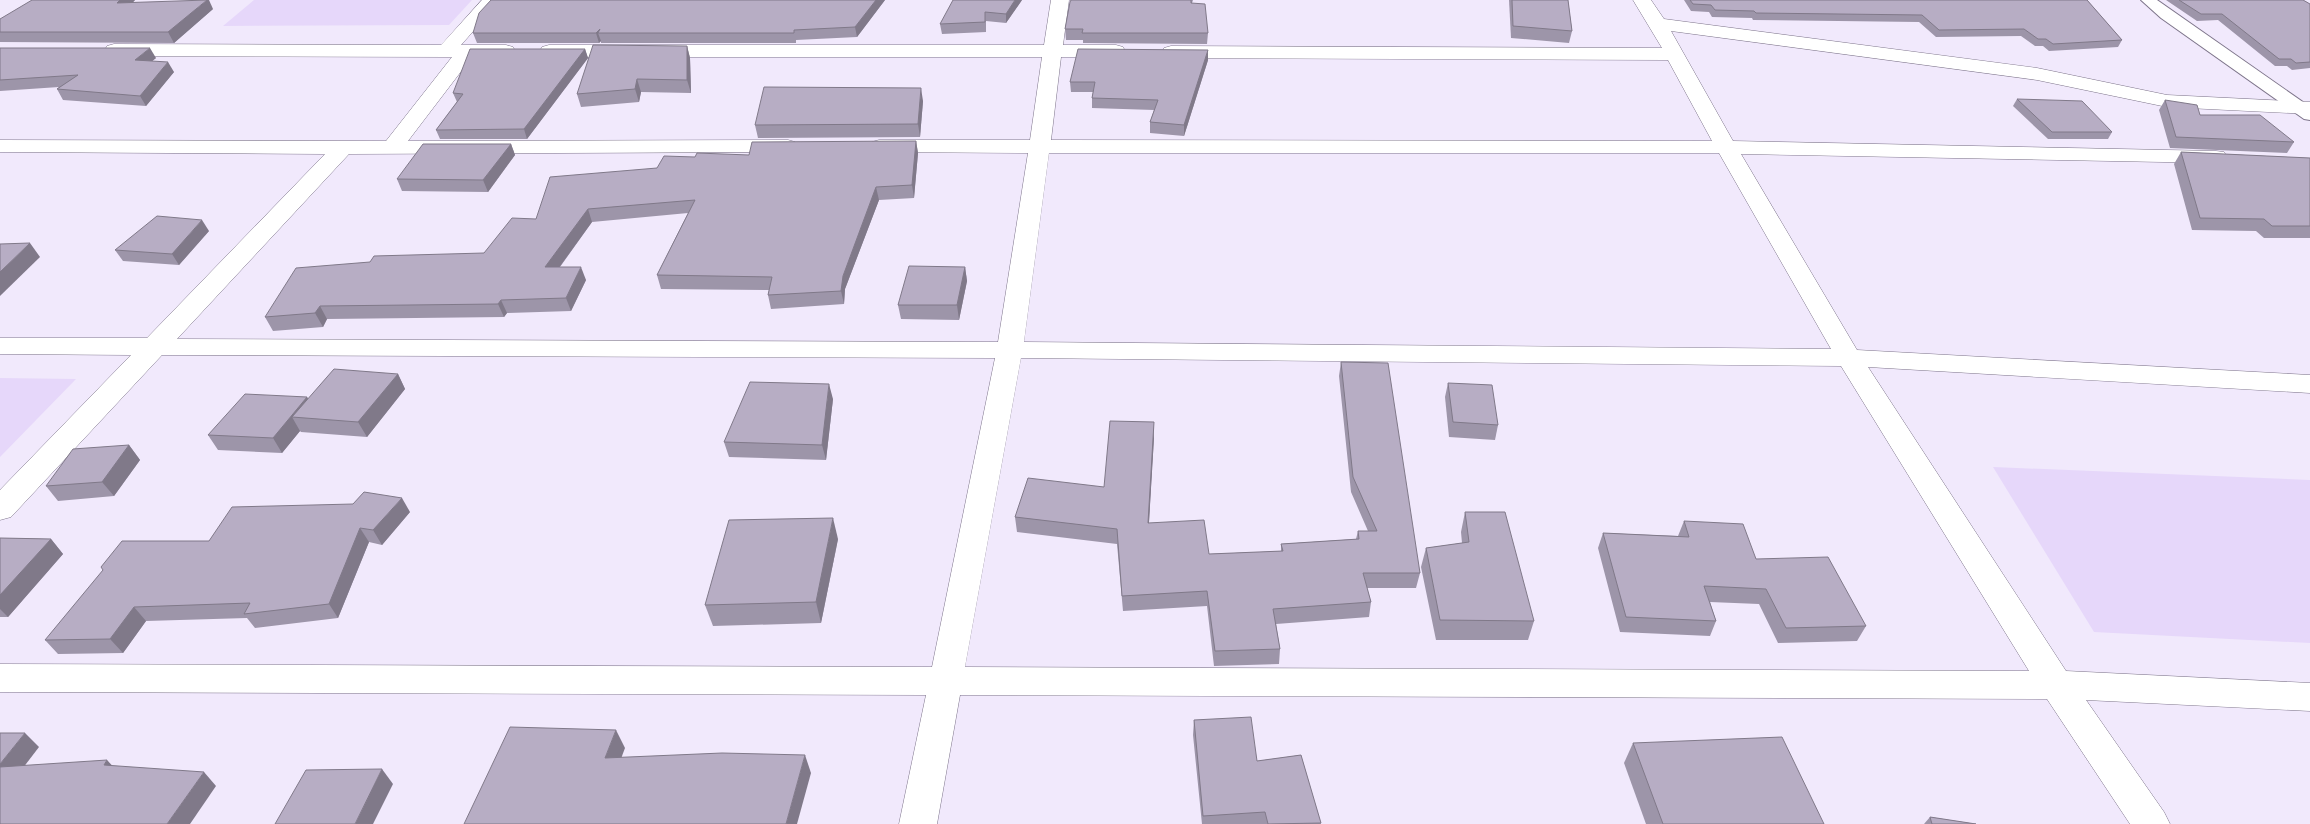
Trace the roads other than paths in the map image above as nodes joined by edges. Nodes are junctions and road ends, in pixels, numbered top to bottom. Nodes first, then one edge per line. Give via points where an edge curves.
1 (492, 0) edge
2 (1060, 0) edge
3 (1642, 0) edge
4 (2148, 0) edge
5 (1658, 24) junction
6 (99, 50) edge
7 (456, 51) junction
8 (1051, 51) junction
9 (1130, 51) edge
10 (1150, 51) edge
11 (1675, 54) junction
12 (2307, 110) edge
13 (1039, 145) junction
14 (0, 146) edge
15 (810, 146) edge
16 (860, 146) edge
17 (1726, 147) junction
18 (343, 148) junction
19 (392, 148) junction
20 (2235, 158) edge
21 (0, 346) edge
22 (156, 346) junction
23 (1010, 350) junction
24 (1849, 358) junction
25 (2305, 388) edge
26 (0, 509) edge
27 (0, 678) edge
28 (945, 680) junction
29 (2056, 685) junction
30 (2310, 697) edge
31 (918, 824) edge
32 (2151, 824) edge

1 - 7 street
2 - 8 street
3 - 5 street
4 - 12 lane
5 - 11 street
5 - 12 street via 2037,74 2167,101
6 - 7 street
7 - 8 street
7 - 19 street
8 - 9 street
8 - 13 street
10 - 11 street
11 - 17 street
13 - 16 street
13 - 17 street
13 - 23 street
14 - 18 street
15 - 19 street
17 - 20 street
17 - 24 street
18 - 19 street
18 - 22 street
21 - 22 street
22 - 23 street
22 - 26 street
23 - 24 street
23 - 28 street
24 - 25 street
24 - 29 street
27 - 28 street
28 - 29 street
28 - 31 street
29 - 30 street
29 - 32 street

